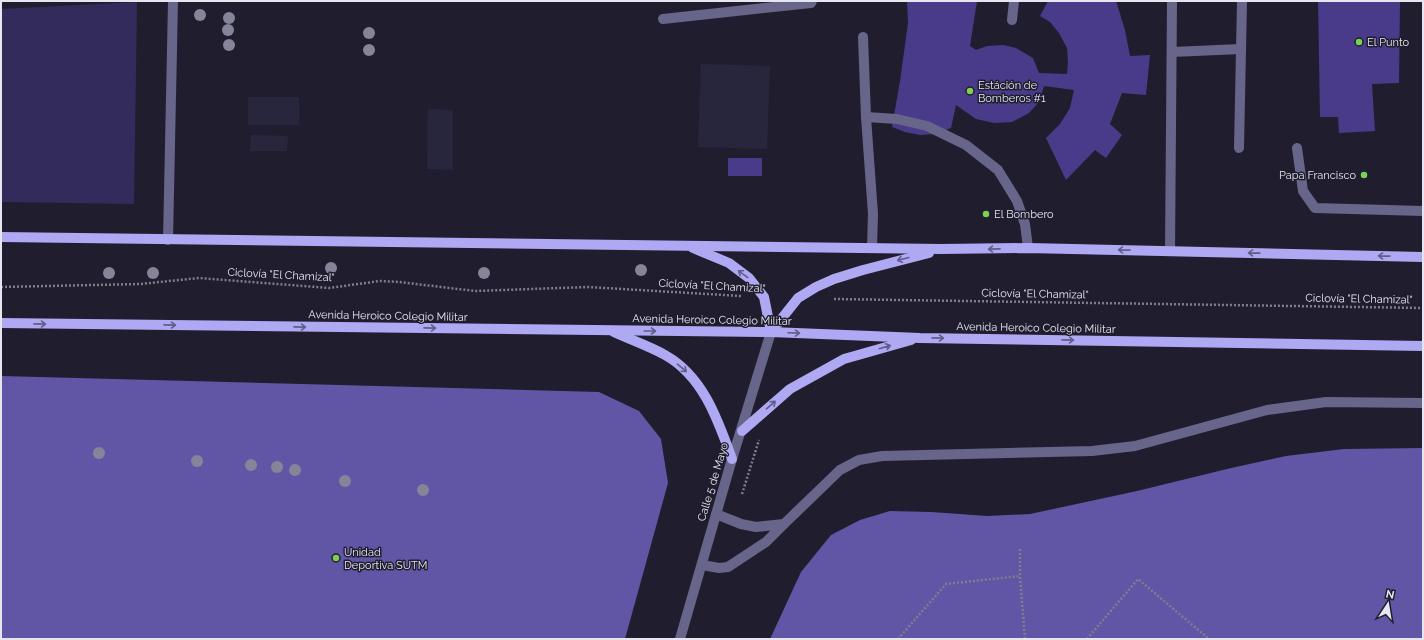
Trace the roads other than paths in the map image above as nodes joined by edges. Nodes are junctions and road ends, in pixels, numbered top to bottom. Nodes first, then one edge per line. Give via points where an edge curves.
1 (173, 1) edge
2 (812, 1) edge
3 (1014, 1) edge
4 (1172, 1) edge
5 (1242, 1) edge
6 (663, 19) dead end
7 (1012, 20) dead end
8 (863, 37) dead end
9 (1241, 49) junction
10 (1172, 52) junction
11 (866, 116) junction
12 (1239, 148) dead end
13 (1297, 148) dead end
14 (1423, 212) edge
15 (1, 237) edge
16 (168, 240) junction
17 (687, 246) junction
18 (872, 248) junction
19 (1028, 248) junction
20 (941, 250) junction
21 (1170, 251) junction
22 (1423, 257) edge
23 (1, 323) edge
24 (611, 331) junction
25 (771, 332) junction
26 (920, 338) junction
27 (1423, 346) edge
28 (1423, 403) edge
29 (742, 431) junction
30 (732, 458) junction
31 (716, 514) junction
32 (784, 524) junction
33 (702, 565) junction
34 (680, 639) edge

1 - 16 street
2 - 6 street
3 - 7 street
4 - 10 street
5 - 9 street
8 - 11 street
9 - 10 street
9 - 12 street
10 - 21 street
11 - 18 street via 873,214
11 - 19 street via 897,119 927,126 966,145 998,170 1017,201 1025,224
13 - 14 street via 1303,191 1316,208
15 - 16 main road
16 - 17 main road
17 - 18 main road
25 -> 17 main road via 764,297 749,278 729,263
18 - 20 main road
19 -> 20 main road
21 -> 19 main road
20 -> 25 main road via 862,270 816,287 798,298
22 -> 21 main road
23 -> 24 main road, Avenida Heroico Colegio Militar
24 -> 25 main road, Avenida Heroico Colegio Militar
24 -> 30 main road via 666,356 685,370 701,388 718,420
25 -> 26 main road, Avenida Heroico Colegio Militar
25 - 29 street, Calle 5 de Mayo
26 -> 27 main road, Avenida Heroico Colegio Militar
29 -> 26 main road via 790,389 844,359
28 - 32 street via 1326,402 1266,410 1135,446 1092,451 882,456 859,460 840,470
29 - 30 street, Calle 5 de Mayo
30 - 31 street, Calle 5 de Mayo
31 - 32 street via 756,527
31 - 33 street, Calle 5 de Mayo
32 - 33 street via 766,542 728,568
33 - 34 street, Calle 5 de Mayo

